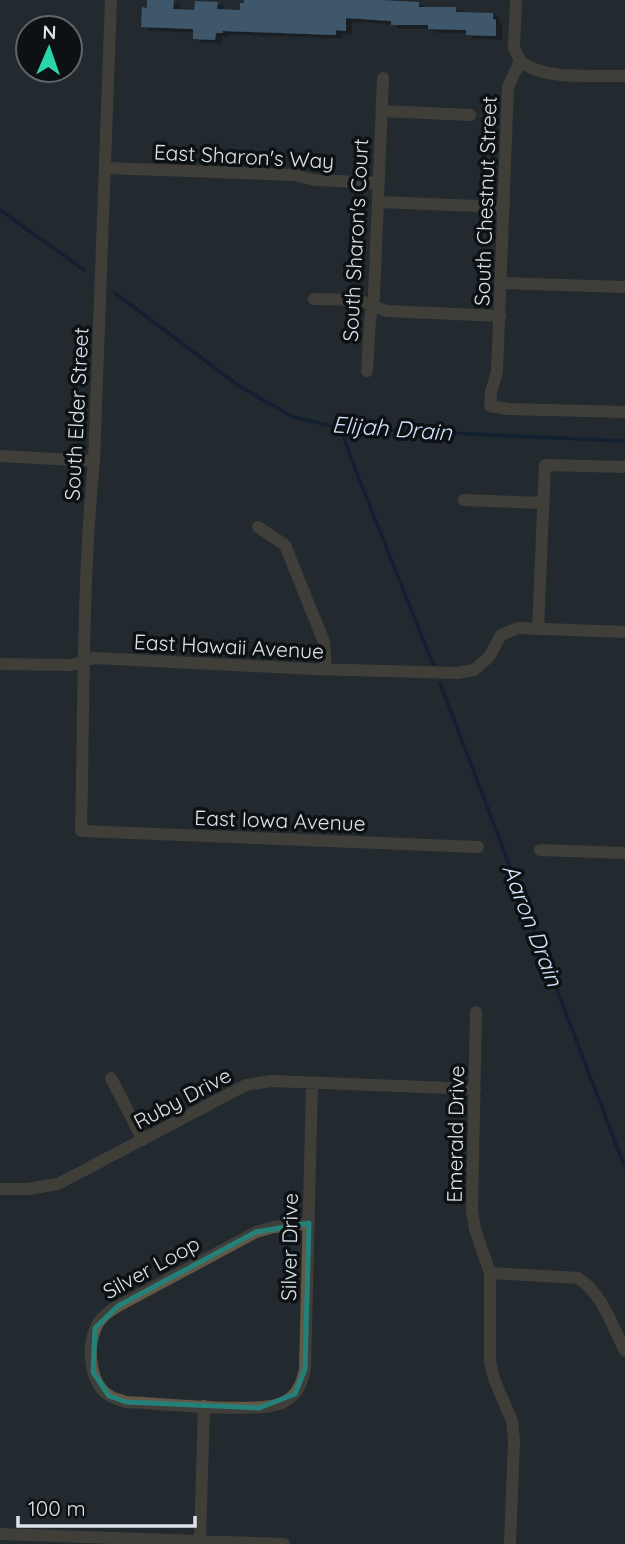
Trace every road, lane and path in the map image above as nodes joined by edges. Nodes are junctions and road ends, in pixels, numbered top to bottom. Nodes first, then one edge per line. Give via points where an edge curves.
1 (111, 0) edge
2 (516, 0) edge
3 (520, 61) junction
4 (625, 76) edge
5 (383, 78) dead end
6 (382, 111) junction
7 (470, 115) dead end
8 (106, 168) junction
9 (379, 183) junction
10 (378, 202) junction
11 (504, 207) junction
12 (502, 283) junction
13 (625, 287) edge
14 (314, 299) dead end
15 (372, 306) junction
16 (500, 316) junction
17 (367, 371) dead end
18 (625, 412) edge
19 (0, 456) edge
20 (94, 461) junction
21 (625, 467) edge
22 (464, 500) dead end
23 (543, 503) junction
24 (258, 527) dead end
25 (538, 629) junction
26 (625, 632) edge
27 (85, 661) junction
28 (0, 664) edge
29 (326, 670) junction
30 (81, 831) joint
31 (478, 847) dead end
32 (540, 850) dead end
33 (625, 853) edge
34 (476, 1012) dead end
35 (111, 1078) dead end
36 (312, 1083) junction
37 (475, 1089) junction
38 (143, 1140) junction
39 (0, 1189) edge
40 (309, 1223) junction
41 (490, 1273) junction
42 (625, 1351) edge
43 (283, 1403) joint
44 (204, 1406) junction
45 (0, 1534) edge
46 (107, 1541) edge
47 (200, 1541) junction
48 (284, 1544) edge
49 (510, 1544) edge

1 - 8 street, South Elder Street
2 - 3 street, South Chestnut Street via 514,48
3 - 4 street via 544,74
3 - 11 street, South Chestnut Street via 508,87
5 - 6 street, South Sharon's Court
6 - 7 street, South Sharon's Court
6 - 9 street, South Sharon's Court
8 - 9 street, East Sharon's Way
8 - 20 street, South Elder Street
9 - 10 street, South Sharon's Court
10 - 11 street
10 - 15 street, South Sharon's Court
11 - 12 street, South Chestnut Street
12 - 13 street
12 - 16 street, South Chestnut Street
14 - 15 street via 359,300
15 - 16 street via 386,311
15 - 17 street, South Sharon's Court
16 - 18 street, South Chestnut Street via 498,372 491,406
19 - 20 street
20 - 27 street, South Elder Street
21 - 23 street via 545,465
22 - 23 street
23 - 25 street
24 - 29 street via 285,545 324,642
25 - 26 street
25 - 29 street, East Hawaii Avenue via 518,628 501,635 489,657 474,670
27 - 28 street, East Hawaii Avenue via 71,665
27 - 29 street, East Hawaii Avenue
27 - 30 street, South Elder Street
30 - 31 street, East Iowa Avenue
32 - 33 street
34 - 37 street, Emerald Drive
35 - 38 street
36 - 37 street, Ruby Drive
36 - 38 street, Ruby Drive via 246,1085
36 - 40 street, Silver Drive
37 - 41 street, Emerald Drive via 472,1211
38 - 39 street, Ruby Drive via 58,1184
40 - 43 street, Silver Drive via 303,1383
40 - 44 street, Silver Loop via 256,1232 117,1306 95,1328 93,1372 109,1396 126,1402
41 - 42 street via 578,1278 598,1296
41 - 49 street, Emerald Drive via 490,1361 512,1421 514,1441
43 - 44 street, Silver Loop via 259,1408
44 - 47 street
45 - 46 street
46 - 47 street
47 - 48 street

